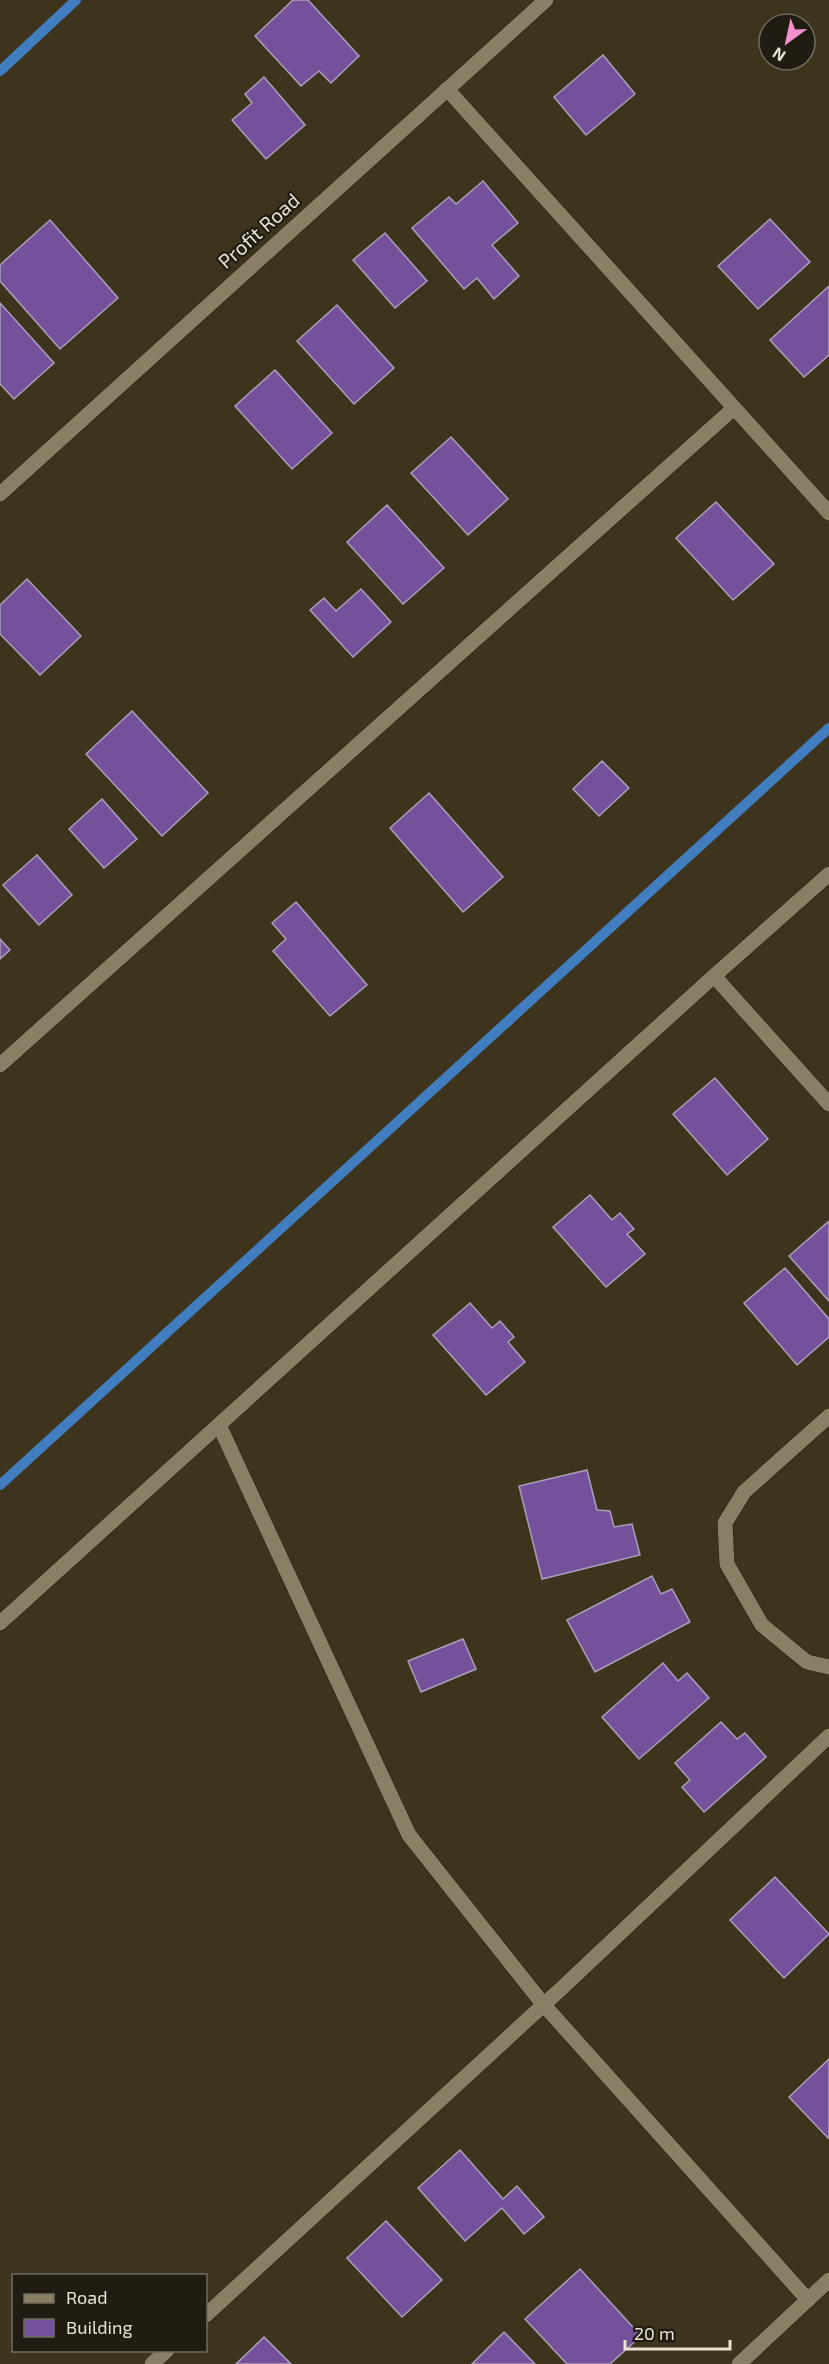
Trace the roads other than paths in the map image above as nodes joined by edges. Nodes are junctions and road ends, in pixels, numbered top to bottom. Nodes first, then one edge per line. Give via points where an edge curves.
1 (546, 0) edge
2 (447, 89) junction
3 (734, 408) junction
4 (0, 494) edge
5 (829, 513) edge
6 (829, 874) edge
7 (714, 976) junction
8 (0, 1065) edge
9 (829, 1104) edge
10 (829, 1416) edge
11 (219, 1425) junction
12 (0, 1623) edge
13 (829, 1667) edge
14 (829, 1736) edge
15 (543, 2004) junction
16 (829, 2280) edge
17 (808, 2300) junction
18 (207, 2314) edge
19 (164, 2352) edge
20 (152, 2364) edge
21 (739, 2364) edge

1 - 2 street, Profit Road
2 - 3 street
2 - 4 street, Profit Road
3 - 5 street
3 - 8 street
6 - 7 street
7 - 9 street
7 - 11 street
10 - 13 street via 744,1492 725,1523 727,1564 762,1625 807,1662
11 - 12 street
11 - 15 street via 409,1835
14 - 15 street
15 - 17 street
15 - 18 street
16 - 17 street
17 - 21 street
19 - 20 street

